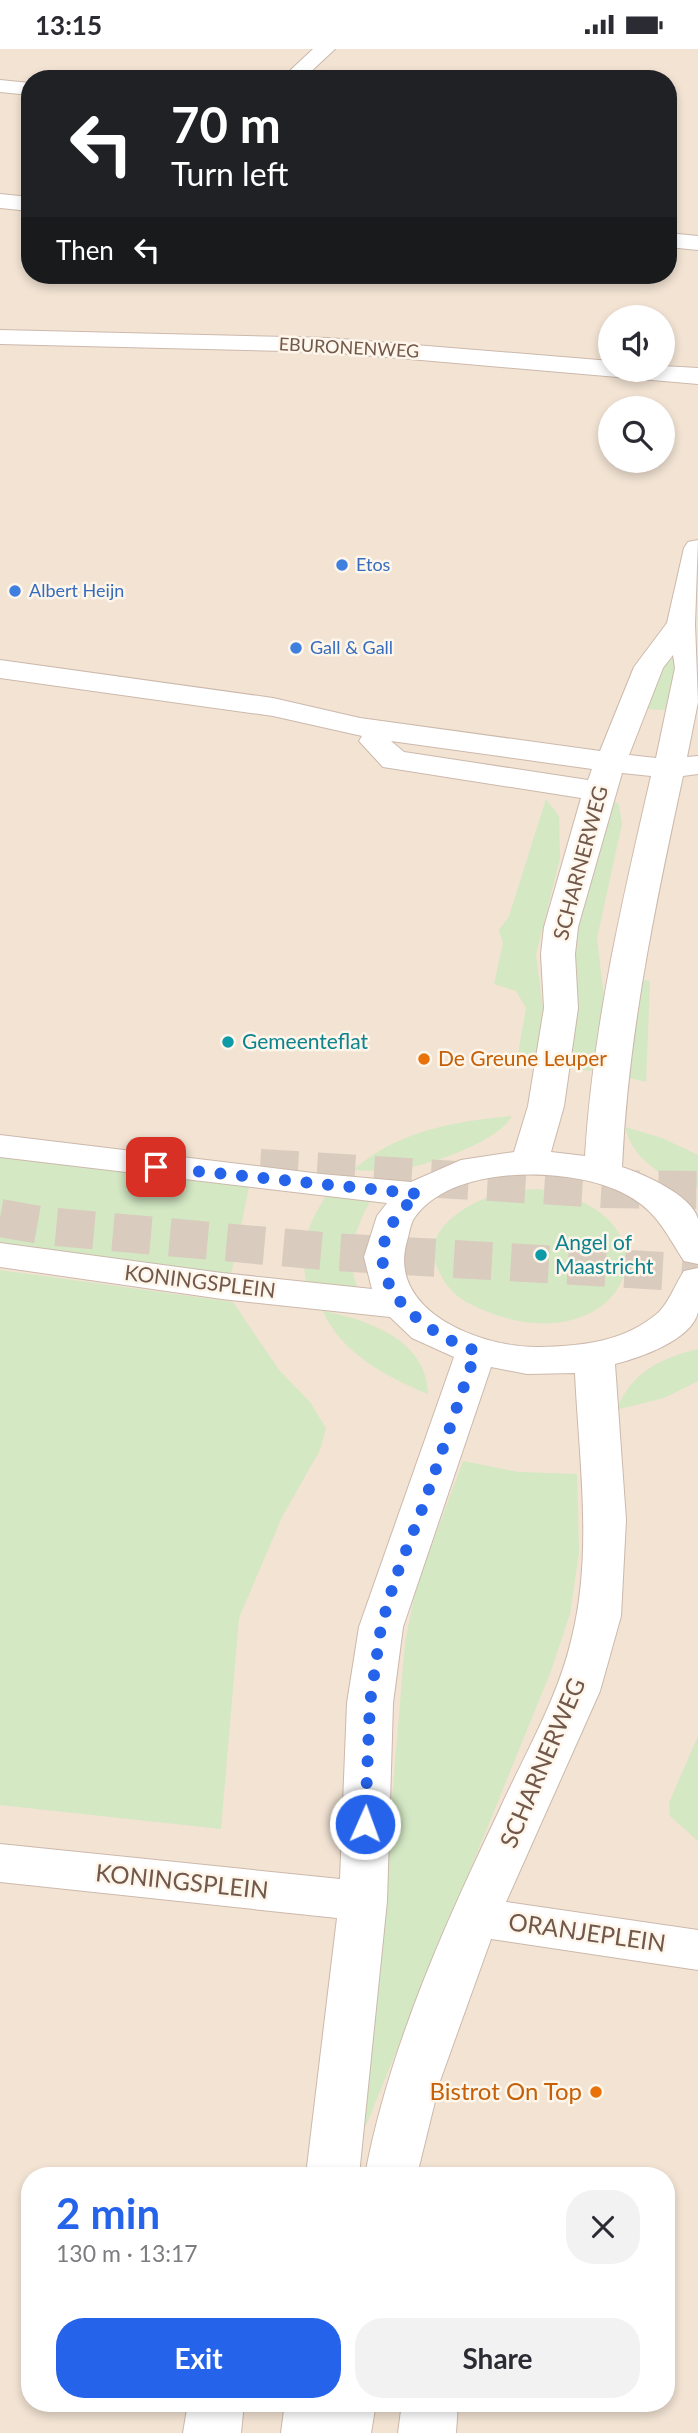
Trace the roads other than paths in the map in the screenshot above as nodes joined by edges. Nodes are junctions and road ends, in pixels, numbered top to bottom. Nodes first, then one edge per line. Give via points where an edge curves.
1 (325, 49) edge
2 (302, 70) edge
3 (0, 86) edge
4 (21, 88) edge
5 (0, 201) edge
6 (21, 203) edge
7 (677, 241) edge
8 (698, 243) edge
9 (0, 337) edge
10 (698, 376) edge
11 (698, 548) edge
12 (681, 624) junction
13 (0, 669) edge
14 (683, 767) edge
15 (604, 776) junction
16 (0, 1146) edge
17 (530, 1161) junction
18 (603, 1171) junction
19 (419, 1194) junction
20 (686, 1210) edge
21 (698, 1252) edge
22 (0, 1255) edge
23 (698, 1280) edge
24 (401, 1305) junction
25 (685, 1324) edge
26 (476, 1351) junction
27 (595, 1358) junction
28 (0, 1863) edge
29 (363, 1901) junction
30 (475, 1917) junction
31 (698, 1950) edge
32 (328, 2167) edge
33 (396, 2167) edge
34 (215, 2412) edge
35 (312, 2412) edge
36 (346, 2412) edge
37 (429, 2412) edge
38 (212, 2433) edge
39 (310, 2433) edge
40 (342, 2433) edge
41 (427, 2433) edge

1 - 2 street
3 - 4 street
5 - 6 street
7 - 8 street
9 - 10 street, EBURONENWEG via 329,345
11 - 12 street, SCHARNERWEG
12 - 14 street, SCHARNERWEG via 690,668
12 - 15 street, SCHARNERWEG via 649,667
13 - 15 street via 273,707 360,727 394,759
14 - 15 street
14 - 18 street, SCHARNERWEG via 630,935 604,1112
15 - 17 street, SCHARNERWEG via 561,927 561,1008 546,1106
16 - 19 street
17 - 18 street
17 - 19 street via 457,1173
18 - 20 street
19 - 24 street via 395,1218 383,1246 385,1276
20 - 21 street via 686,1225
22 - 24 street, KONINGSPLEIN
23 - 25 street via 685,1308
24 - 26 street via 425,1327
25 - 27 street
26 - 27 street via 523,1361
26 - 29 street via 381,1627 370,1703
27 - 30 street, SCHARNERWEG via 604,1491 598,1618 575,1690
28 - 29 street, KONINGSPLEIN
29 - 32 street
30 - 31 street, ORANJEPLEIN
30 - 33 street, SCHARNERWEG via 412,2085
34 - 38 street
35 - 39 street
36 - 40 street
37 - 41 street

